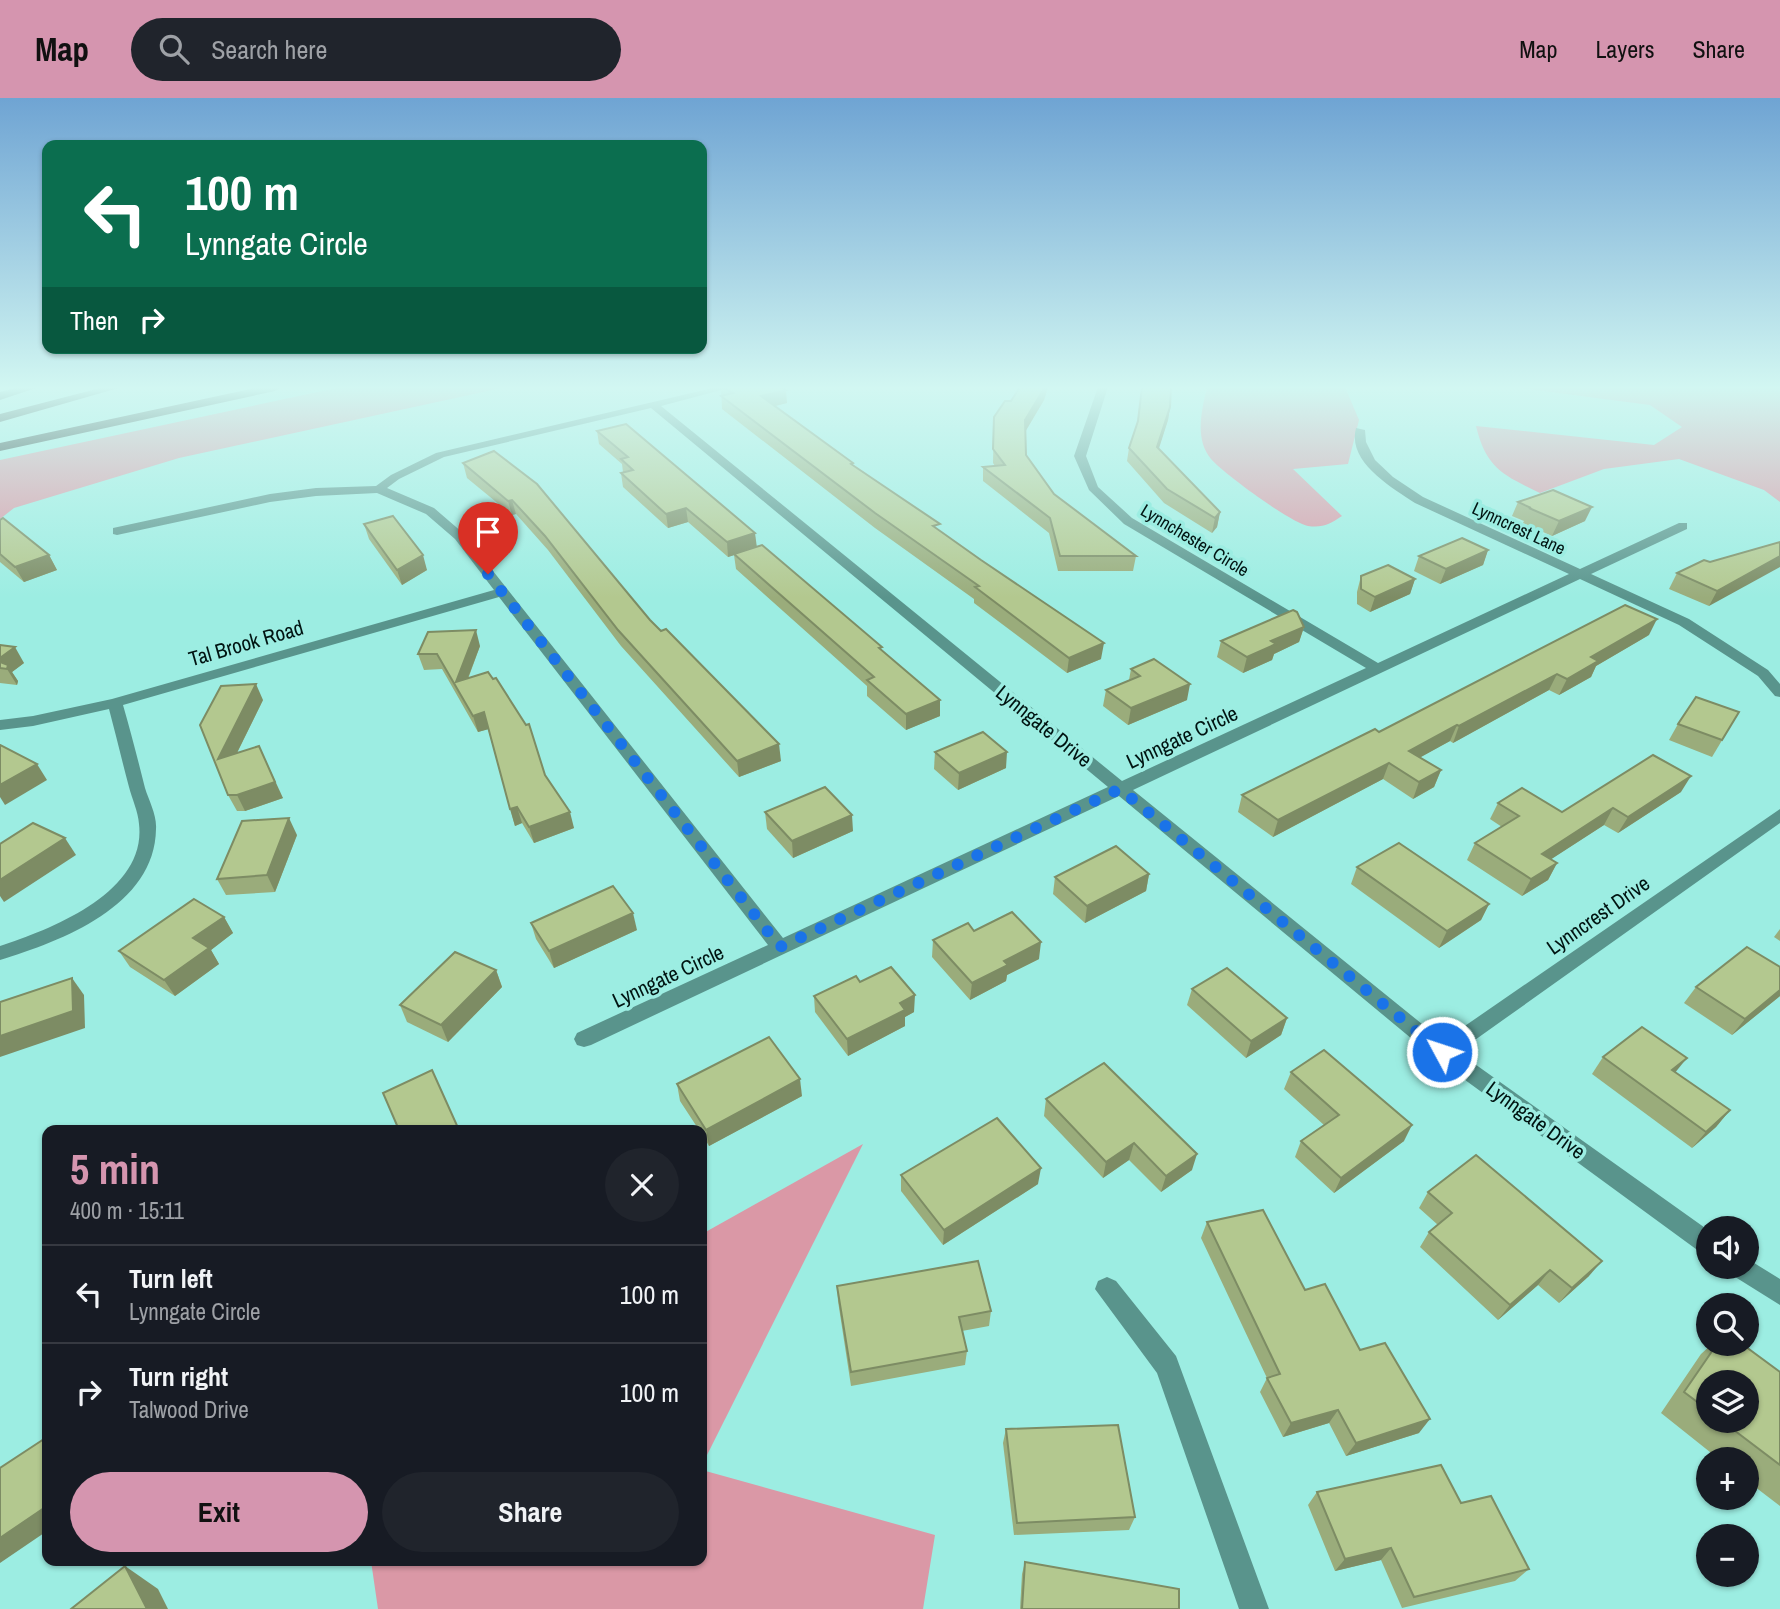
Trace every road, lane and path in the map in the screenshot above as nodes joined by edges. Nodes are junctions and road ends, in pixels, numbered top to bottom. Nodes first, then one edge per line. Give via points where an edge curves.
1 (435, 458) edge
2 (717, 458) edge
3 (1081, 458) edge
4 (1368, 458) edge
5 (379, 489) junction
6 (1684, 526) dead end
7 (117, 531) dead end
8 (1578, 575) junction
9 (501, 592) junction
10 (1377, 668) junction
11 (1780, 693) edge
12 (115, 703) junction
13 (0, 725) edge
14 (1120, 789) junction
15 (1780, 815) edge
16 (780, 947) junction
17 (0, 953) edge
18 (584, 1039) dead end
19 (1442, 1052) junction
20 (1696, 1235) edge
21 (1759, 1279) edge
22 (1107, 1289) dead end
23 (1780, 1293) edge
24 (1254, 1609) edge

1 - 5 street
2 - 14 street, Lynngate Drive
3 - 10 street, Lynnchester Circle via 1093,488 1128,521
4 - 8 street, Lynncrest Lane via 1409,494
5 - 7 street via 270,498
5 - 9 street via 430,511 459,537
6 - 8 street, Lynngate Circle
8 - 10 street, Lynngate Circle
8 - 11 street via 1684,622 1763,674
9 - 12 street, Tal Brook Road
9 - 16 street
10 - 14 street, Lynngate Circle
12 - 13 street, Tal Brook Road
12 - 17 street via 148,826 138,871 114,896 74,923
14 - 16 street, Lynngate Circle
14 - 19 street, Lynngate Drive
15 - 19 street, Lynncrest Drive
16 - 18 street, Lynngate Circle
19 - 20 street, Lynngate Drive
21 - 23 street
22 - 24 street via 1167,1365

